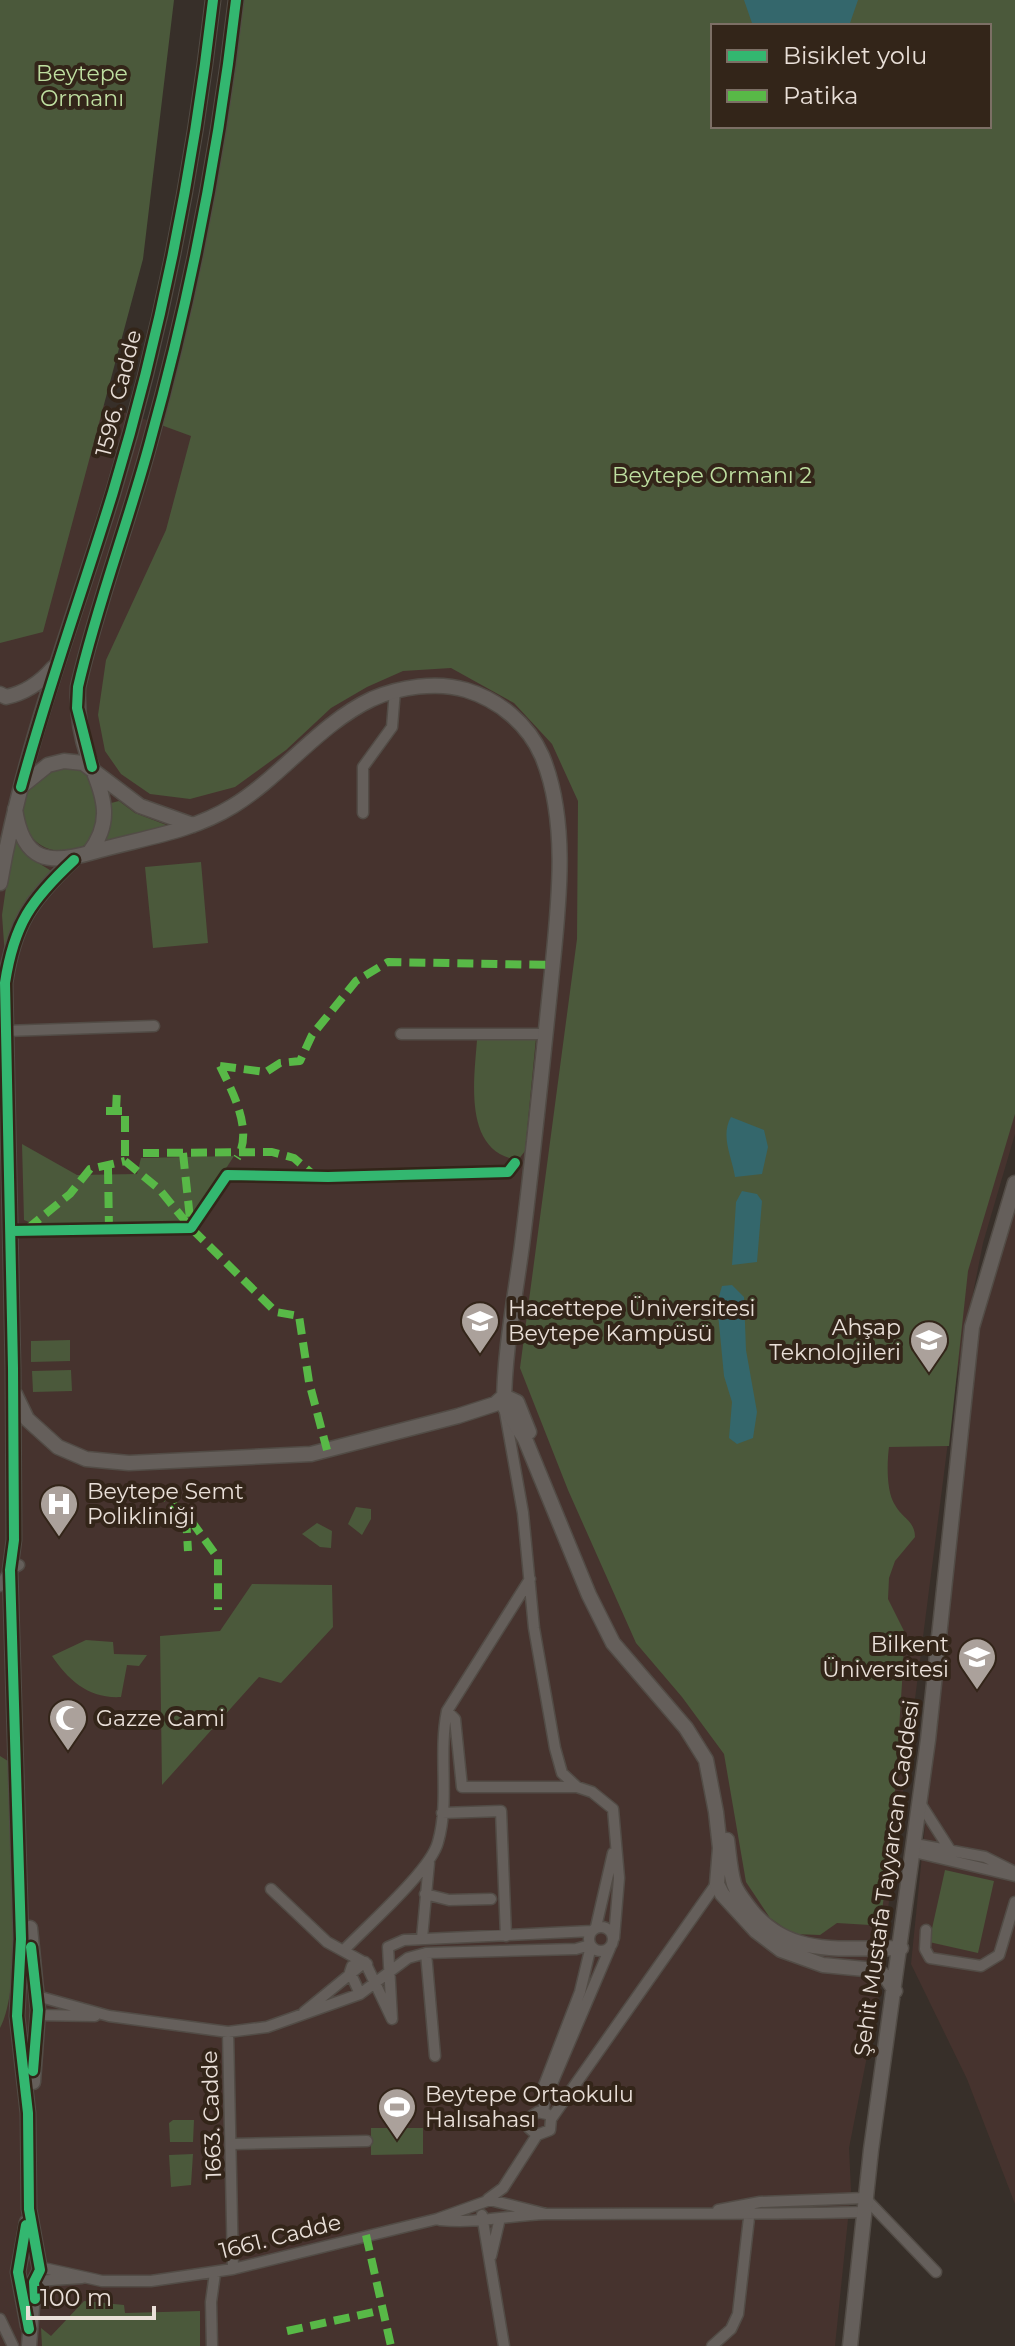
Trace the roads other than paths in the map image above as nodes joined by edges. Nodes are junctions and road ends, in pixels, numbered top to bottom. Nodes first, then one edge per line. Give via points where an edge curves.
1 (213, 0) edge
2 (236, 0) edge
3 (58, 662) junction
4 (395, 690) junction
5 (0, 694) edge
6 (92, 767) junction
7 (21, 787) junction
8 (15, 809) junction
9 (363, 813) dead end
10 (193, 825) junction
11 (89, 853) junction
12 (74, 860) junction
13 (0, 883) edge
14 (2, 978) edge
15 (154, 1026) dead end
16 (5, 1031) junction
17 (401, 1034) dead end
18 (546, 1034) junction
19 (4, 1136) edge
20 (1015, 1183) edge
21 (13, 1386) junction
22 (504, 1401) junction
23 (41, 1433) junction
24 (13, 1451) junction
25 (14, 1567) junction
26 (530, 1579) junction
27 (0, 1586) edge
28 (447, 1711) junction
29 (577, 1787) junction
30 (920, 1803) junction
31 (442, 1813) junction
32 (615, 1847) junction
33 (914, 1848) junction
34 (950, 1850) junction
35 (429, 1863) junction
36 (1015, 1874) edge
37 (734, 1881) junction
38 (719, 1888) junction
39 (271, 1889) dead end
40 (425, 1894) junction
41 (491, 1899) dead end
42 (1015, 1902) edge
43 (594, 1929) junction
44 (926, 1930) dead end
45 (506, 1936) junction
46 (422, 1938) junction
47 (612, 1943) junction
48 (590, 1946) junction
49 (344, 1950) junction
50 (426, 1953) junction
51 (900, 1954) junction
52 (360, 1959) junction
53 (875, 1970) junction
54 (350, 1972) junction
55 (380, 1978) junction
56 (895, 1991) junction
57 (360, 1994) junction
58 (17, 1995) junction
59 (37, 1996) junction
60 (17, 2012) junction
61 (37, 2015) junction
62 (109, 2016) junction
63 (299, 2016) junction
64 (228, 2032) junction
65 (435, 2056) dead end
66 (28, 2113) junction
67 (544, 2114) junction
68 (537, 2135) junction
69 (367, 2141) dead end
70 (233, 2144) junction
71 (520, 2165) junction
72 (484, 2203) junction
73 (501, 2205) junction
74 (864, 2205) junction
75 (750, 2209) junction
76 (546, 2214) junction
77 (483, 2218) junction
78 (437, 2219) junction
79 (499, 2219) junction
80 (491, 2260) junction
81 (233, 2269) junction
82 (936, 2272) dead end
83 (215, 2273) junction
84 (30, 2274) junction
85 (0, 2319) edge
86 (13, 2346) edge
87 (29, 2346) edge
88 (212, 2346) edge
89 (504, 2346) edge
90 (712, 2346) edge
91 (850, 2346) edge

1 - 3 street, 1596. Cadde via 192,145 153,337 114,490
2 - 6 street, 1596. Cadde via 215,149 175,342 136,496 78,687 77,708
3 - 5 street via 32,687 6,697
3 - 7 street, 1596. Cadde
4 - 9 street via 392,727 363,767
4 - 10 street via 368,701 232,807
4 - 18 street via 448,686 487,698 522,724 543,758 556,818 558,908
6 - 7 street via 56,762
6 - 10 street via 122,796
6 - 11 street, 1596. Cadde via 101,781 104,812
7 - 8 street, 1596. Cadde
8 - 12 street via 21,834 32,850 54,861
8 - 13 street, 1596. Cadde
10 - 11 street via 149,841
11 - 12 street
12 - 14 street via 26,911
14 - 16 street
15 - 16 street
16 - 19 street
17 - 18 street
18 - 22 street
19 - 21 street
20 - 30 street, Şehit Mustafa Tayyarcan Caddesi via 972,1327
21 - 23 street via 27,1419
21 - 24 street
22 - 23 street via 421,1427 285,1456 107,1462 69,1453
22 - 26 street
22 - 37 street via 517,1402 617,1634 707,1748
22 - 38 street via 613,1643 686,1728 706,1760 719,1840
23 - 24 street via 24,1437
24 - 25 street
25 - 27 street
25 - 58 street via 21,1939
25 - 59 street
26 - 28 street
26 - 29 street via 555,1748 562,1773
28 - 29 street via 455,1719 462,1787
28 - 31 street
29 - 32 street via 613,1809
30 - 33 street, Şehit Mustafa Tayyarcan Caddesi
30 - 34 street
31 - 35 street
31 - 45 street via 501,1811
32 - 43 street
32 - 47 street via 619,1878
33 - 34 street
33 - 36 street
33 - 51 street, Şehit Mustafa Tayyarcan Caddesi
34 - 36 street via 995,1860
35 - 40 street
35 - 49 street
37 - 38 street
37 - 51 street via 759,1920 790,1941 822,1949
38 - 53 street via 756,1931 781,1950 823,1965
38 - 67 street
39 - 49 street via 327,1942
40 - 41 street via 449,1900
40 - 46 street
42 - 44 street via 999,1955 981,1966 930,1958
43 - 45 street
43 - 47 street via 608,1929
43 - 48 street
45 - 46 street
46 - 52 street via 388,1947 392,2019
47 - 48 street via 600,1952
47 - 67 street via 545,2100
48 - 50 street
48 - 67 street via 580,1992 539,2099
49 - 52 street
50 - 55 street via 408,1958
50 - 65 street
51 - 53 street via 890,1968
51 - 56 street, Şehit Mustafa Tayyarcan Caddesi
52 - 54 street
52 - 55 street
53 - 56 street
54 - 57 street
54 - 63 street
55 - 57 street
56 - 74 street, Şehit Mustafa Tayyarcan Caddesi
57 - 63 street
58 - 59 street
58 - 60 street
59 - 61 street
59 - 62 street, 1663. Cadde
60 - 61 street
60 - 66 street
61 - 62 street, 1663. Cadde
61 - 66 street
62 - 64 street, 1663. Cadde
63 - 64 street
64 - 70 street, 1663. Cadde
66 - 84 street
67 - 68 street via 547,2132
67 - 68 street via 530,2117 528,2124
68 - 71 street
69 - 70 street
70 - 81 street, 1663. Cadde
71 - 72 street
71 - 73 street
72 - 73 street, 1661. Cadde via 493,2200
72 - 77 street
72 - 78 street, 1661. Cadde
73 - 76 street, 1661. Cadde
73 - 79 street
74 - 75 street, 1661. Cadde
74 - 82 street
74 - 91 street, Şehit Mustafa Tayyarcan Caddesi
75 - 76 street, 1661. Cadde
75 - 90 street via 738,2314 731,2329
76 - 79 street, 1661. Cadde
77 - 78 street, 1661. Cadde
77 - 79 street, 1661. Cadde
77 - 80 street
78 - 81 street, 1661. Cadde
79 - 80 street
80 - 89 street
81 - 83 street, 1661. Cadde
83 - 84 street, 1661. Cadde via 151,2281
83 - 88 street
84 - 87 street
85 - 86 street

